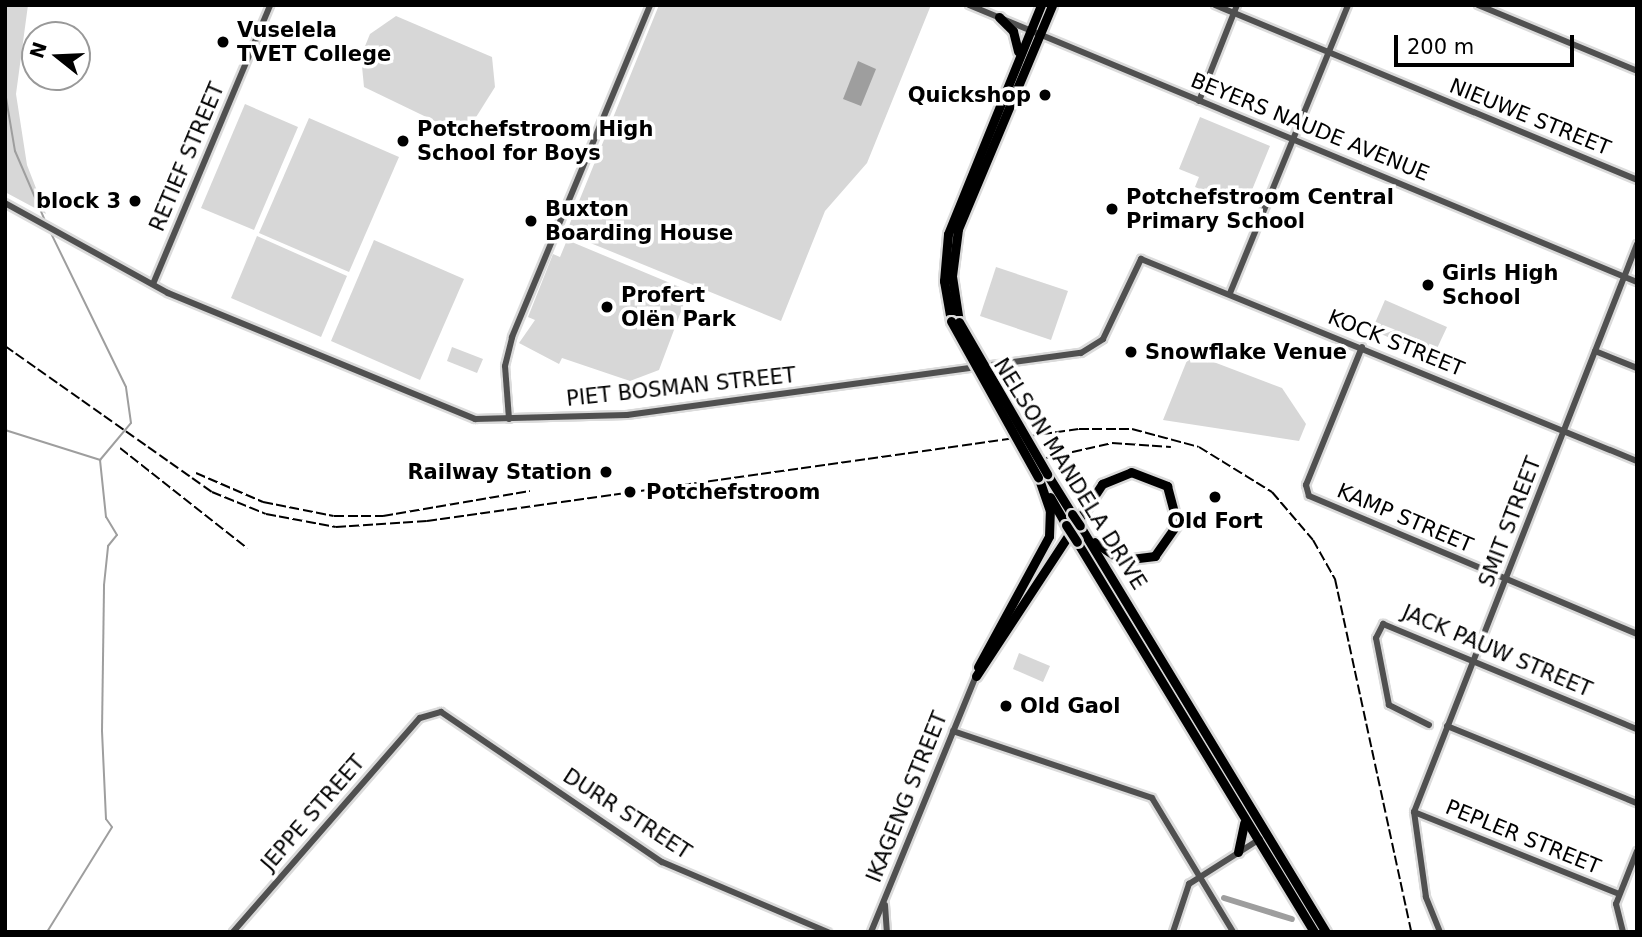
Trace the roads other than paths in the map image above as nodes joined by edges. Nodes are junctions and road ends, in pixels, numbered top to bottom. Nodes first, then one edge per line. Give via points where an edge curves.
1 (270, 5) edge
2 (650, 5) edge
3 (969, 5) edge
4 (1041, 5) edge
5 (1052, 5) edge
6 (1215, 5) edge
7 (1237, 5) edge
8 (1348, 5) edge
9 (1478, 5) edge
10 (1234, 13) junction
11 (999, 17) junction
12 (1034, 32) junction
13 (1328, 52) junction
14 (1018, 57) junction
15 (1637, 71) edge
16 (1199, 101) junction
17 (1292, 139) junction
18 (1637, 180) edge
19 (5, 203) edge
20 (1637, 244) edge
21 (1141, 259) joint
22 (1624, 276) junction
23 (1637, 282) edge
24 (153, 284) junction
25 (1230, 293) junction
26 (955, 321) junction
27 (1362, 347) junction
28 (1595, 351) junction
29 (1637, 368) edge
30 (509, 419) junction
31 (1564, 430) junction
32 (1637, 461) edge
33 (1042, 476) junction
34 (1082, 528) junction
35 (1506, 579) junction
36 (1637, 634) edge
37 (1475, 660) junction
38 (976, 676) junction
39 (420, 718) joint
40 (1429, 725) dead end
41 (1447, 726) junction
42 (1637, 729) edge
43 (953, 731) junction
44 (1637, 803) edge
45 (1415, 812) junction
46 (1243, 819) junction
47 (1271, 833) junction
48 (1256, 842) junction
49 (1637, 851) edge
50 (1238, 852) junction
51 (1200, 875) junction
52 (1619, 894) junction
53 (885, 899) junction
54 (233, 932) edge
55 (828, 932) edge
56 (871, 932) edge
57 (887, 932) edge
58 (1172, 932) edge
59 (1233, 932) edge
60 (1314, 932) edge
61 (1326, 932) edge
62 (1440, 932) edge
63 (1623, 932) edge

1 - 24 street, RETIEF STREET
2 - 30 street via 512,337 505,366
3 - 11 street, BEYERS NAUDE AVENUE
4 - 12 highway, NELSON MANDELA DRIVE
5 - 12 highway, NELSON MANDELA DRIVE
6 - 10 street, NIEUWE STREET
7 - 10 street
8 - 13 street
9 - 15 street
10 - 13 street, NIEUWE STREET
10 - 16 street
11 - 12 street, BEYERS NAUDE AVENUE
11 - 14 highway via 1015,35
12 - 14 highway, NELSON MANDELA DRIVE
12 - 16 street, BEYERS NAUDE AVENUE
12 - 26 highway, NELSON MANDELA DRIVE via 958,229 952,276
13 - 17 street
13 - 18 street, NIEUWE STREET
14 - 26 highway, NELSON MANDELA DRIVE via 948,234 944,281
16 - 17 street, BEYERS NAUDE AVENUE
17 - 22 street, BEYERS NAUDE AVENUE
17 - 25 street
19 - 24 street, PIET BOSMAN STREET
20 - 22 street, SMIT STREET
21 - 25 street, KOCK STREET
21 - 30 street, PIET BOSMAN STREET via 1103,339 1081,353 627,415
22 - 23 street, BEYERS NAUDE AVENUE
22 - 28 street, SMIT STREET
24 - 30 street, PIET BOSMAN STREET via 447,412
25 - 27 street, KOCK STREET
26 - 33 highway, NELSON MANDELA DRIVE, bridge
27 - 31 street, KOCK STREET
27 - 35 street, KAMP STREET via 1306,485 1314,499
28 - 29 street
28 - 31 street, SMIT STREET
31 - 32 street, KOCK STREET
31 - 35 street, SMIT STREET
33 - 34 highway, NELSON MANDELA DRIVE, bridge
33 - 38 highway via 1050,511 1049,536 992,633
33 - 46 highway, NELSON MANDELA DRIVE, bridge via 1066,524
34 - 38 highway via 1114,558 1147,559 1175,534 1176,504 1167,486 1150,475 1124,473 1102,484
34 - 47 highway, NELSON MANDELA DRIVE
35 - 36 street, KAMP STREET
35 - 37 street, SMIT STREET
37 - 40 street, JACK PAUW STREET via 1383,624 1376,638 1389,705
37 - 41 street, SMIT STREET
37 - 42 street, JACK PAUW STREET
38 - 43 street, IKAGENG STREET
39 - 54 street, JEPPE STREET
39 - 55 street, DURR STREET via 450,714 662,862
41 - 44 street
41 - 45 street, SMIT STREET
43 - 51 street via 1145,793
43 - 53 street, IKAGENG STREET
45 - 52 street, PEPLER STREET
45 - 62 street via 1426,897
46 - 48 highway, NELSON MANDELA DRIVE
46 - 50 highway
47 - 48 street
47 - 61 highway, NELSON MANDELA DRIVE
48 - 50 street
48 - 60 highway, NELSON MANDELA DRIVE
49 - 52 street
50 - 51 street
51 - 58 street via 1180,898
51 - 59 street
52 - 63 street
53 - 56 street, IKAGENG STREET
53 - 57 street

